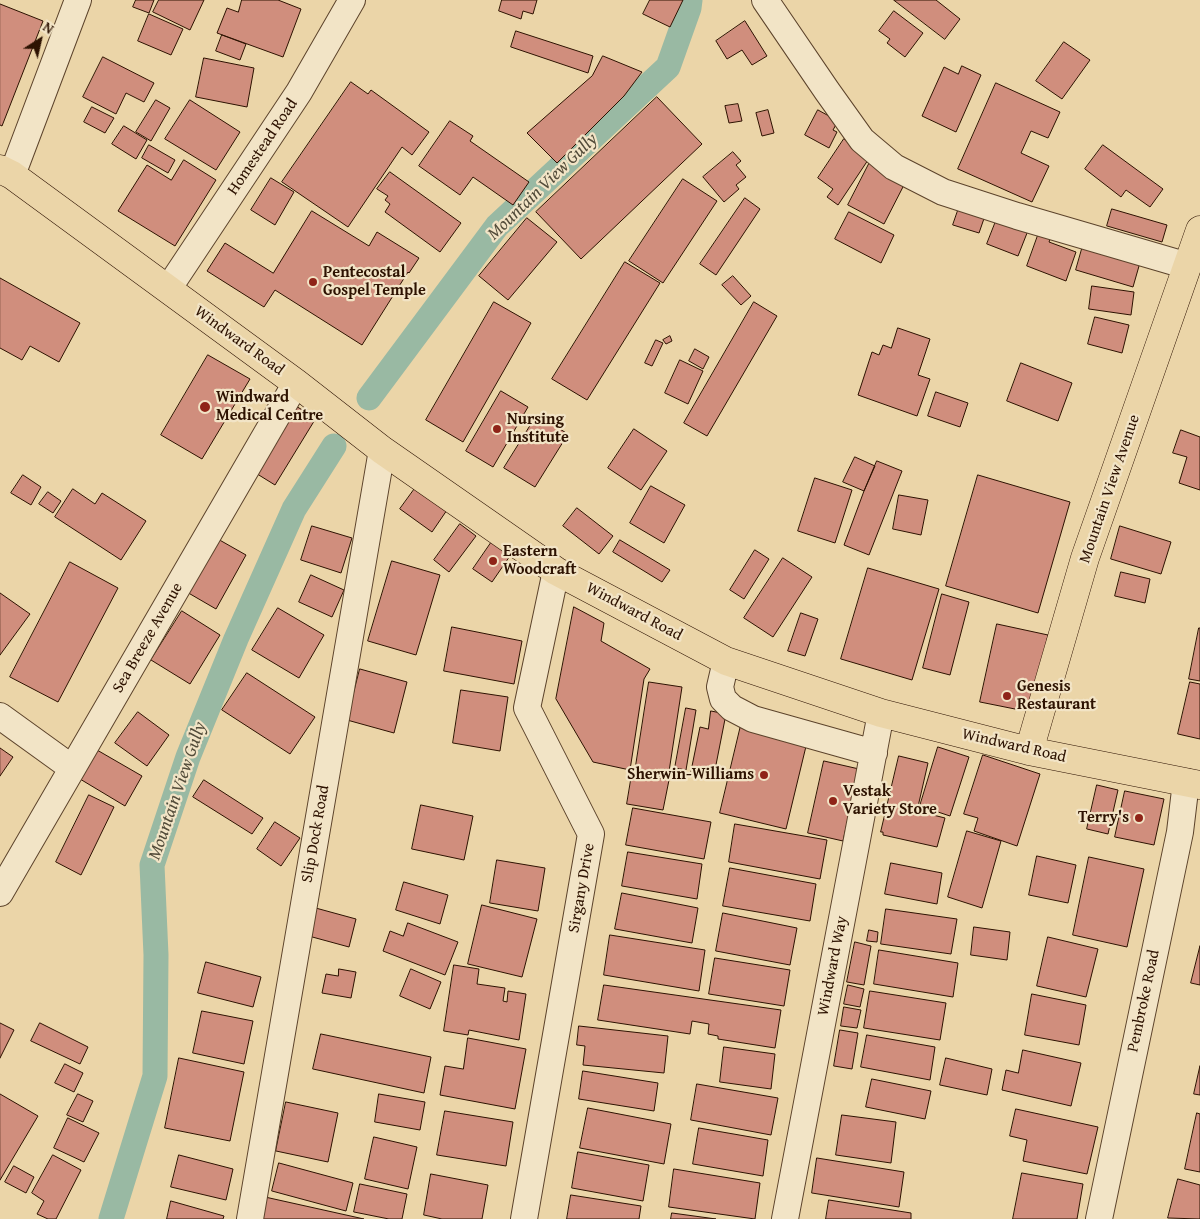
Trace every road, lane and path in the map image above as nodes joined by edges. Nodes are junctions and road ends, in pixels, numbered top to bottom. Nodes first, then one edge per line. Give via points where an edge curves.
1 (78, 0) edge
2 (352, 0) edge
3 (765, 0) edge
4 (6, 172) edge
5 (1200, 230) edge
6 (1188, 266) junction
7 (168, 289) junction
8 (296, 383) junction
9 (382, 450) junction
10 (556, 570) junction
11 (726, 661) junction
12 (881, 713) junction
13 (0, 716) edge
14 (1029, 751) junction
15 (874, 753) junction
16 (72, 768) junction
17 (1193, 783) edge
18 (0, 892) edge
19 (250, 1219) edge
20 (524, 1219) edge
21 (785, 1219) edge
22 (1099, 1219) edge

1 - 4 street
2 - 7 street, Homestead Road via 299,92
3 - 6 street via 862,140 894,166 943,192
4 - 7 main road, Windward Road
5 - 6 main road, Mountain View Avenue
6 - 14 main road, Mountain View Avenue via 1085,558
7 - 8 main road, Windward Road
8 - 9 main road, Windward Road
8 - 16 street, Sea Breeze Avenue
9 - 10 main road, Windward Road
9 - 19 street, Slip Dock Road
10 - 11 main road, Windward Road
10 - 20 street, Sirgany Drive via 527,708 591,834
11 - 12 main road, Windward Road
11 - 15 street via 720,687 723,699 732,708 752,719
12 - 14 main road, Windward Road
12 - 15 street, Windward Way
13 - 16 street
14 - 17 main road, Windward Road
15 - 21 street, Windward Way
16 - 18 street, Sea Breeze Avenue
17 - 22 street, Pembroke Road

